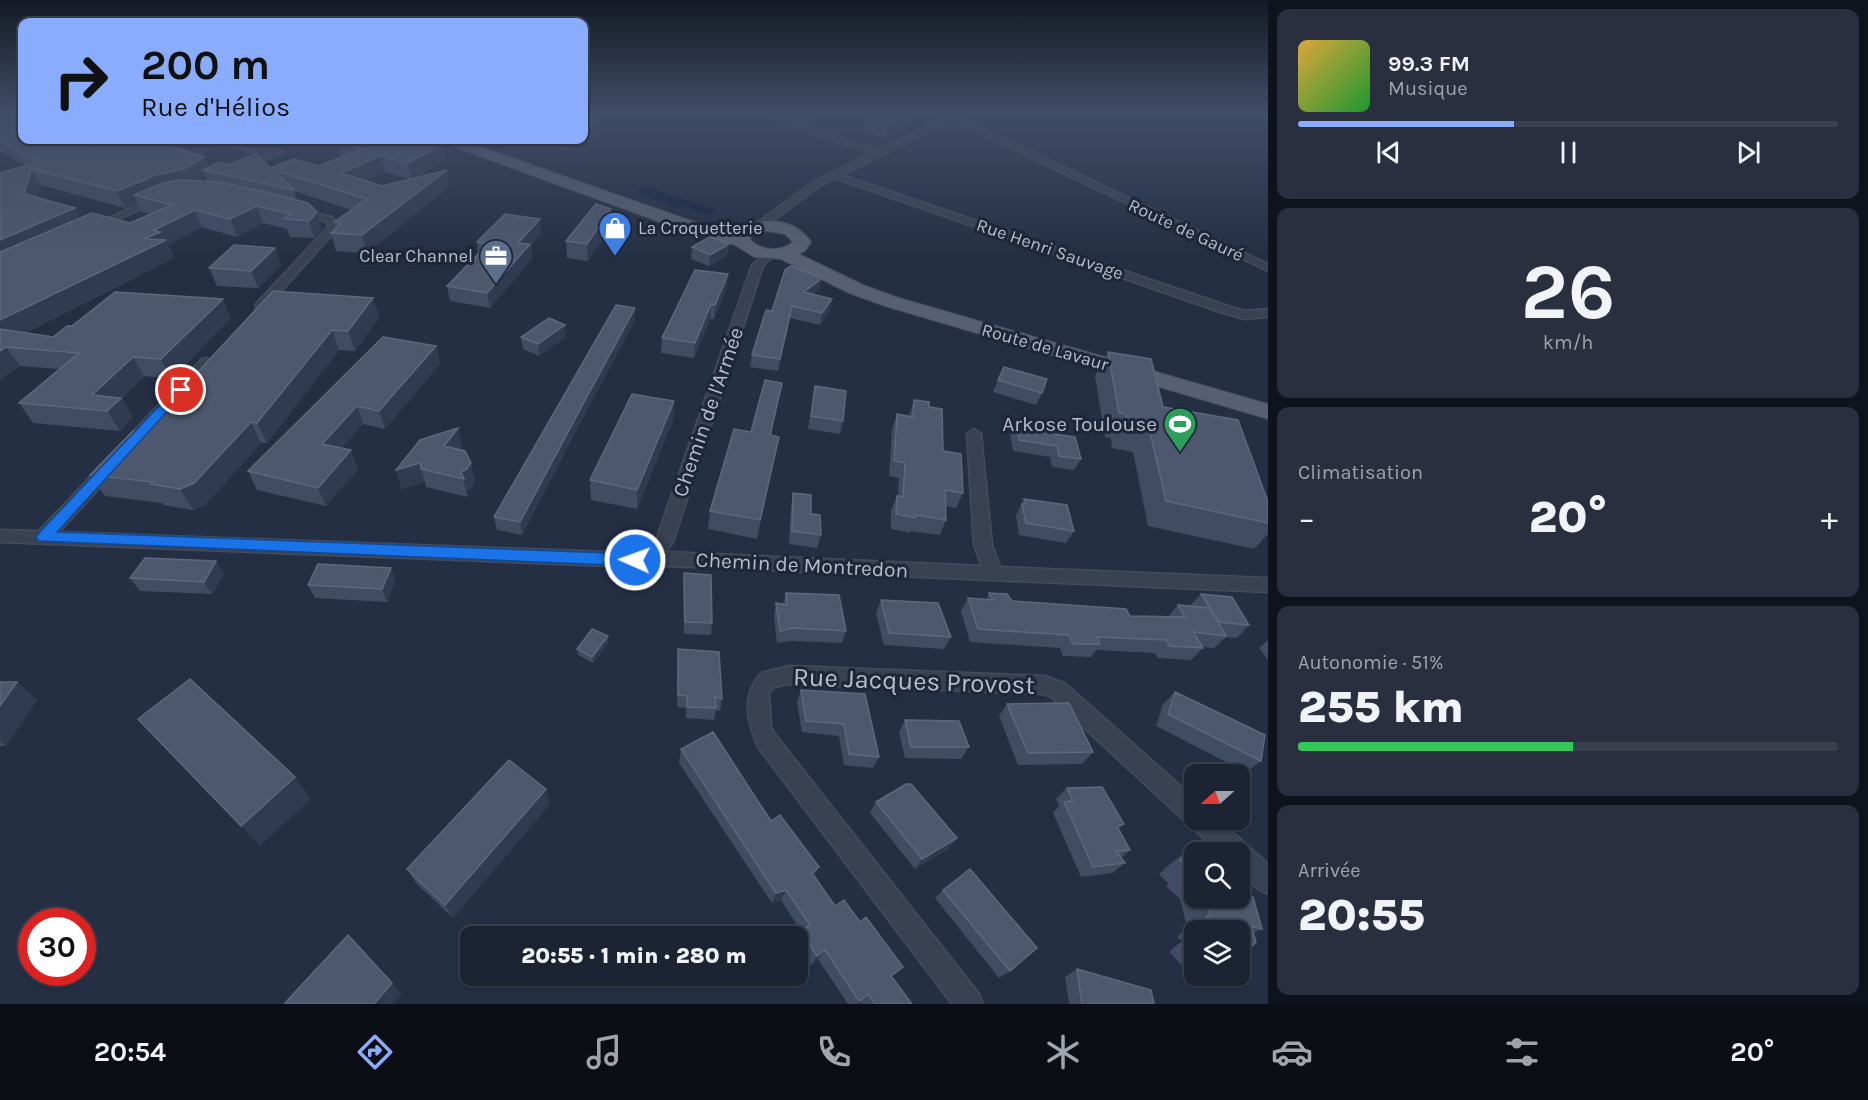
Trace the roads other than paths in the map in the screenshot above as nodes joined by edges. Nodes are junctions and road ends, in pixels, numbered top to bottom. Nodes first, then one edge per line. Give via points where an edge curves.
1 (259, 160) edge
2 (504, 160) edge
3 (866, 160) edge
4 (1041, 160) edge
5 (230, 171) edge
6 (834, 176) junction
7 (167, 195) edge
8 (290, 210) edge
9 (779, 220) junction
10 (83, 232) edge
11 (763, 246) junction
12 (1268, 268) edge
13 (1268, 314) edge
14 (250, 316) edge
15 (218, 351) edge
16 (1268, 412) edge
17 (974, 434) dead end
18 (0, 536) edge
19 (44, 537) junction
20 (654, 556) junction
21 (993, 573) junction
22 (1268, 585) edge
23 (1184, 805) edge
24 (1212, 830) edge
25 (1226, 842) edge
26 (1250, 864) edge
27 (1268, 881) edge
28 (969, 1004) edge

1 - 5 street
2 - 11 main road, Route de Lavaur via 677,222
3 - 6 street
4 - 12 street, Route de Gauré
6 - 9 street via 815,185
6 - 13 street, Rue Henri Sauvage via 1227,310 1244,315
7 - 10 street
8 - 14 street via 327,219 335,226
9 - 11 main road
9 - 11 main road via 802,242
11 - 16 main road, Route de Lavaur via 856,290
11 - 20 street, Chemin de l'Armée via 664,542
15 - 19 street
17 - 21 street via 982,545
18 - 19 street, Chemin de Montredon
19 - 20 street, Chemin de Montredon via 625,560
20 - 21 street, Chemin de Montredon via 833,568
21 - 22 street, Chemin de Montredon
23 - 28 street, Rue Jacques Provost via 1059,691 1046,685 789,675 768,679 759,690 760,727 766,740
24 - 25 street
26 - 27 street

